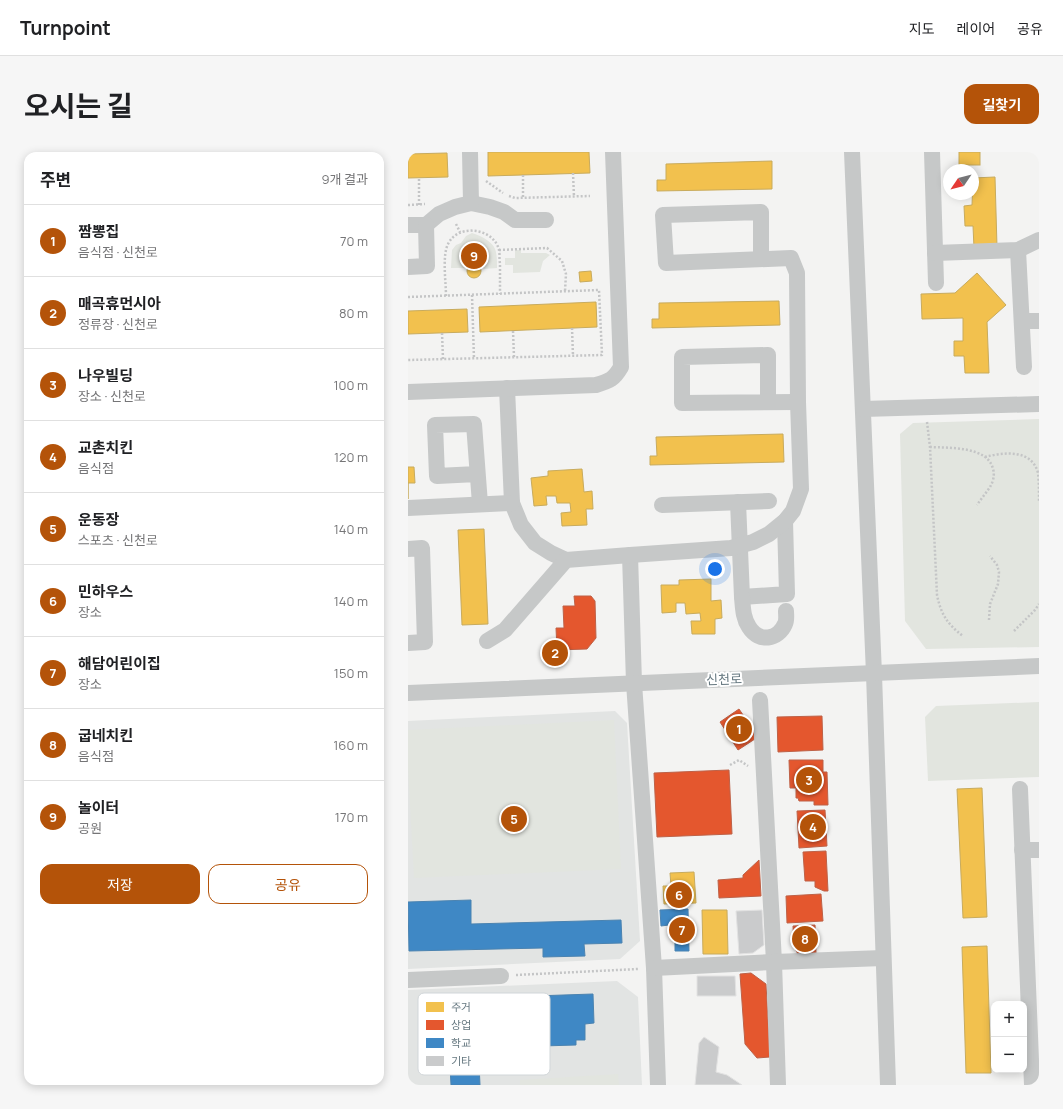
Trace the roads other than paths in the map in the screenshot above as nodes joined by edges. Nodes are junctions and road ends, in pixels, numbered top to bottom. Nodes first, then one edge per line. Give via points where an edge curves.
1 (470, 152) edge
2 (613, 152) edge
3 (852, 152) edge
4 (932, 152) edge
5 (471, 203) junction
6 (546, 220) dead end
7 (408, 225) edge
8 (426, 225) junction
9 (1039, 240) edge
10 (1018, 250) junction
11 (935, 253) junction
12 (762, 259) junction
13 (408, 267) edge
14 (936, 283) dead end
15 (1022, 321) junction
16 (1039, 321) edge
17 (1024, 367) dead end
18 (507, 388) junction
19 (408, 392) edge
20 (768, 402) junction
21 (798, 402) junction
22 (1039, 404) edge
23 (863, 409) junction
24 (477, 474) dead end
25 (770, 501) dead end
26 (738, 502) junction
27 (512, 503) junction
28 (480, 504) junction
29 (662, 505) dead end
30 (408, 508) edge
31 (785, 521) junction
32 (740, 546) junction
33 (408, 549) edge
34 (630, 554) junction
35 (566, 560) junction
36 (742, 597) junction
37 (786, 611) dead end
38 (487, 641) dead end
39 (408, 643) edge
40 (1039, 666) edge
41 (874, 674) junction
42 (634, 682) junction
43 (408, 692) edge
44 (760, 700) dead end
45 (1020, 789) dead end
46 (1022, 850) junction
47 (1039, 850) edge
48 (883, 958) junction
49 (774, 962) junction
50 (654, 968) junction
51 (501, 976) road end
52 (408, 980) edge
53 (1034, 1023) edge
54 (658, 1085) edge
55 (778, 1085) edge
56 (888, 1085) edge
57 (1032, 1085) edge

1 - 5 street
2 - 18 street via 621,367 616,376 608,382 596,385
3 - 23 street
4 - 11 street
5 - 6 street via 504,212 515,220
5 - 8 street via 439,214
7 - 8 street
8 - 13 street via 427,266
9 - 10 street
10 - 11 street
10 - 15 street
11 - 14 street
12 - 12 street via 666,263 663,215 761,212
12 - 21 street via 792,258 797,273
15 - 16 street
15 - 17 street
18 - 19 street
18 - 27 street
20 - 20 street via 768,355 682,357 682,404
20 - 21 street
21 - 31 street via 801,490 793,511
22 - 23 street
23 - 41 street
24 - 28 street
25 - 26 street
26 - 29 street
26 - 32 street
27 - 28 street
27 - 35 street via 521,525 536,543
28 - 30 street
31 - 32 street via 769,534
31 - 36 street via 787,594
32 - 34 street
32 - 36 street
33 - 39 street via 422,548 425,642
34 - 35 street
34 - 42 street
35 - 38 street via 505,630
36 - 37 street via 743,613 749,628 760,637 770,638 780,632 786,622
40 - 41 street, 신천로
41 - 42 street, 신천로
41 - 48 street
42 - 43 street, 신천로
42 - 50 street
44 - 49 street
45 - 46 street
46 - 47 street
46 - 53 street
48 - 49 street
48 - 56 street
49 - 50 street
49 - 55 street
50 - 54 street
51 - 52 street
53 - 57 street

